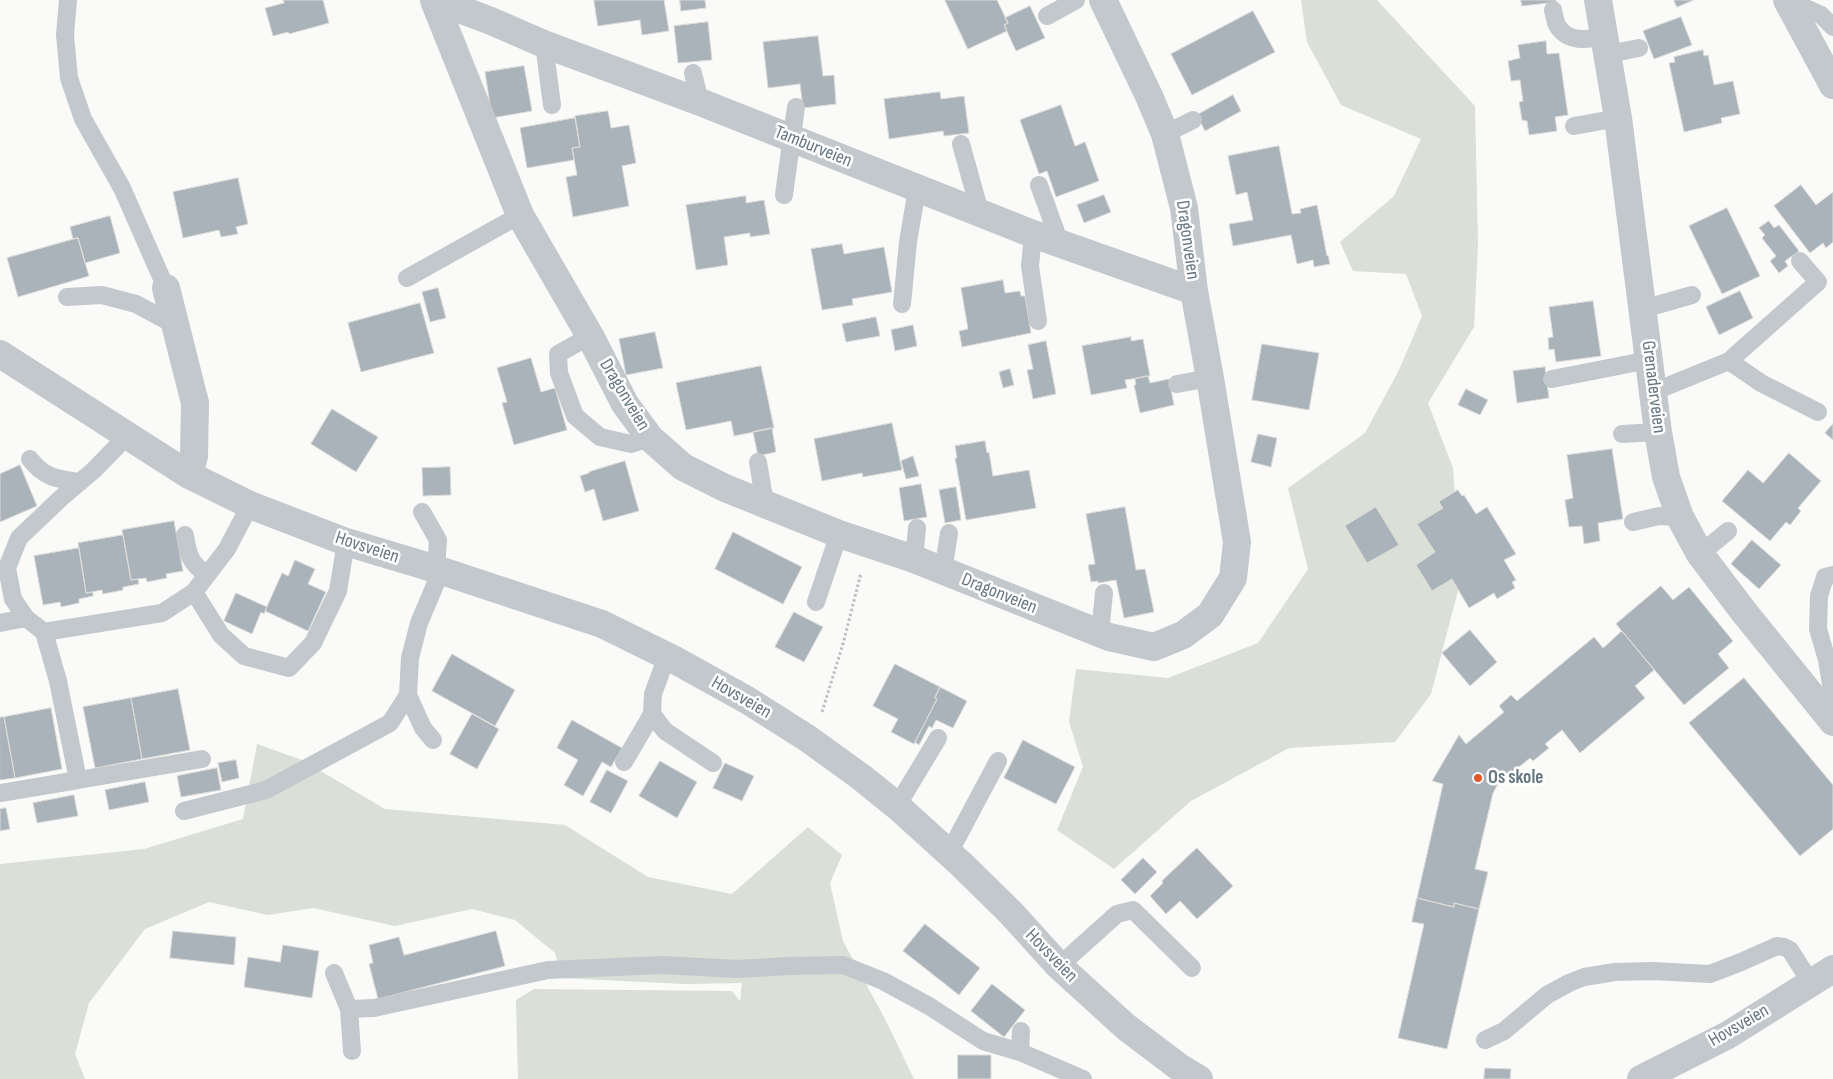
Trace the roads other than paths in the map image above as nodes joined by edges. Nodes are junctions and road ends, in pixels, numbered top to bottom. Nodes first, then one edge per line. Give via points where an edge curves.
1 (68, 0) edge
2 (1076, 0) edge
3 (1103, 0) edge
4 (1598, 0) edge
5 (1788, 0) edge
6 (434, 2) edge
7 (1553, 10) dead end
8 (1047, 16) dead end
9 (1833, 26) edge
10 (544, 44) junction
11 (1606, 45) junction
12 (1640, 48) dead end
13 (693, 73) dead end
14 (1833, 85) edge
15 (700, 102) junction
16 (552, 106) dead end
17 (796, 107) dead end
18 (1618, 118) junction
19 (1193, 120) dead end
20 (1574, 126) dead end
21 (1165, 134) junction
22 (793, 140) junction
23 (961, 144) dead end
24 (1039, 185) dead end
25 (917, 188) junction
26 (784, 195) dead end
27 (980, 212) junction
28 (520, 215) junction
29 (1033, 234) junction
30 (1060, 243) junction
31 (1800, 261) dead end
32 (407, 278) dead end
33 (166, 288) joint
34 (1194, 292) junction
35 (1692, 295) dead end
36 (67, 297) dead end
37 (902, 304) dead end
38 (1643, 309) junction
39 (1038, 321) dead end
40 (175, 325) junction
41 (590, 336) junction
42 (0, 354) edge
43 (1649, 360) junction
44 (1729, 361) junction
45 (1210, 378) junction
46 (1552, 379) dead end
47 (1177, 384) dead end
48 (1653, 392) junction
49 (1818, 412) dead end
50 (1658, 432) junction
51 (1622, 434) dead end
52 (128, 436) junction
53 (650, 438) junction
54 (30, 459) dead end
55 (758, 462) dead end
56 (189, 475) junction
57 (80, 482) junction
58 (765, 504) junction
59 (250, 505) junction
60 (422, 512) dead end
61 (1680, 517) junction
62 (1632, 522) dead end
63 (916, 528) dead end
64 (1728, 531) dead end
65 (949, 533) dead end
66 (839, 534) junction
67 (186, 535) dead end
68 (346, 542) junction
69 (1700, 554) junction
70 (914, 559) junction
71 (438, 570) junction
72 (943, 571) junction
73 (207, 575) junction
74 (1833, 575) edge
75 (5, 578) edge
76 (194, 592) junction
77 (1104, 593) dead end
78 (816, 602) dead end
79 (26, 618) junction
80 (0, 623) edge
81 (44, 632) junction
82 (1100, 633) junction
83 (666, 656) junction
84 (408, 695) junction
85 (652, 714) junction
86 (1830, 719) edge
87 (938, 738) dead end
88 (433, 740) dead end
89 (202, 759) dead end
90 (624, 762) dead end
91 (998, 762) dead end
92 (713, 763) dead end
93 (78, 780) junction
94 (0, 794) edge
95 (897, 806) junction
96 (184, 811) dead end
97 (948, 853) junction
98 (1058, 966) junction
99 (1192, 968) dead end
100 (334, 973) dead end
101 (1822, 976) edge
102 (349, 1009) junction
103 (1021, 1031) dead end
104 (1485, 1040) dead end
105 (352, 1051) dead end
106 (1020, 1052) junction
107 (1083, 1079) edge
108 (1199, 1079) edge
109 (1641, 1079) edge

1 - 33 lane via 65,35 69,78 83,119 122,188
2 - 8 lane
3 - 21 street, Dragonveien
4 - 11 street, Grenaderveien
5 - 9 lane via 1821,15
5 - 14 street
6 - 10 street, Tamburveien via 491,21
6 - 28 street, Dragonveien
7 - 11 lane via 1557,26 1568,38
10 - 15 street, Tamburveien
10 - 16 lane
11 - 12 lane
11 - 18 street, Grenaderveien
13 - 15 lane
15 - 22 street, Tamburveien
17 - 22 lane
18 - 20 lane
18 - 38 street, Grenaderveien
19 - 21 lane
21 - 34 street, Dragonveien via 1184,208
22 - 25 street, Tamburveien
22 - 26 lane
23 - 27 lane
24 - 30 lane
25 - 27 street, Tamburveien
25 - 37 lane
27 - 29 street, Tamburveien
28 - 32 lane
28 - 41 street, Dragonveien
29 - 30 street, Tamburveien
29 - 39 lane via 1030,266
30 - 34 street, Tamburveien
31 - 44 lane via 1818,282
33 - 40 street
34 - 45 street, Dragonveien
35 - 38 lane
36 - 40 lane via 102,295 136,304
38 - 43 street, Grenaderveien
40 - 56 street via 195,403 194,456
41 - 53 street, Dragonveien via 625,404
41 - 53 lane via 558,354 559,373 575,416 600,437 631,444
42 - 52 street, Hovsveien
43 - 46 lane
43 - 48 street, Grenaderveien
44 - 48 lane
44 - 49 lane via 1761,383
45 - 47 lane
45 - 82 street, Dragonveien via 1236,542 1233,578 1210,615 1183,635 1154,648
48 - 50 street, Grenaderveien
50 - 51 lane
50 - 61 street, Grenaderveien via 1666,477
52 - 56 street, Hovsveien
52 - 57 lane
53 - 58 street, Dragonveien via 683,467
54 - 57 lane via 38,470 53,478
55 - 58 lane
56 - 59 street, Hovsveien
57 - 75 lane via 19,538
58 - 66 street, Dragonveien
59 - 68 street, Hovsveien
59 - 73 lane via 227,549
60 - 71 lane via 438,540
61 - 62 lane via 1659,516
61 - 69 street, Grenaderveien
63 - 70 lane
64 - 69 lane
65 - 72 lane
66 - 70 street, Dragonveien
66 - 78 lane
67 - 73 lane via 188,552 195,567
68 - 71 street, Hovsveien
68 - 76 lane via 338,591 313,643 289,668 244,656 221,635
69 - 86 street, Grenaderveien
70 - 72 street, Dragonveien
71 - 83 street, Hovsveien via 602,624
71 - 84 lane via 410,658
72 - 82 street, Dragonveien
73 - 76 lane
74 - 86 lane via 1825,577 1819,596 1818,629 1832,690
75 - 79 lane via 13,600
76 - 81 lane via 162,613
77 - 82 lane
79 - 80 lane
79 - 81 lane
81 - 93 lane via 58,681
83 - 85 lane via 653,694
83 - 95 street, Hovsveien via 747,700 813,743
84 - 88 lane via 423,728
84 - 96 lane via 390,723 266,790
85 - 90 lane
85 - 92 lane via 665,731
87 - 95 lane
89 - 93 lane
91 - 97 lane
93 - 94 lane
95 - 97 street, Hovsveien
97 - 98 street, Hovsveien via 1011,913
98 - 99 lane via 1117,914 1133,910
98 - 108 street, Hovsveien via 1126,1027
100 - 102 lane
101 - 104 lane via 1790,950 1777,946 1710,974 1615,972 1569,983 1547,995 1504,1031
101 - 109 street, Hovsveien via 1728,1035
102 - 105 lane
102 - 106 lane via 374,1008 548,970 661,965 738,969 843,965 883,981 983,1041
103 - 106 lane
106 - 107 lane

